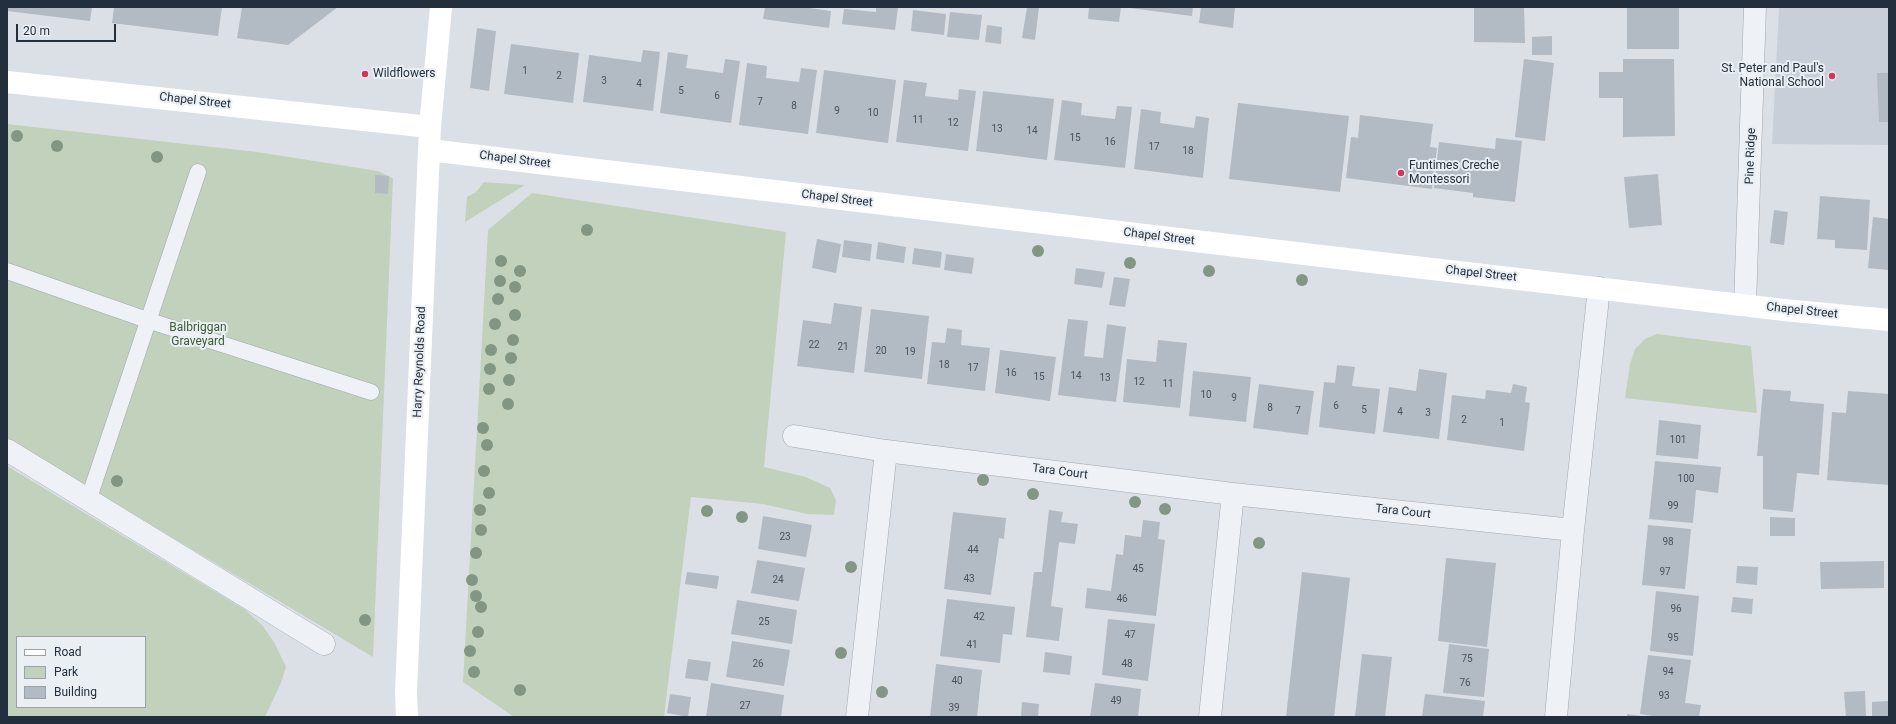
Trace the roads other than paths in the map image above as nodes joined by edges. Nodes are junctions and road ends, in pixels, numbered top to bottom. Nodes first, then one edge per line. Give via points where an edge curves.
1 (441, 7) edge
2 (1755, 7) edge
3 (7, 82) edge
4 (430, 126) junction
5 (429, 150) junction
6 (198, 172) dead end
7 (7, 271) edge
8 (1599, 288) junction
9 (1745, 305) junction
10 (1889, 320) edge
11 (150, 321) junction
12 (372, 392) dead end
13 (794, 436) dead end
14 (7, 450) edge
15 (886, 451) junction
16 (1233, 494) junction
17 (89, 498) junction
18 (1573, 530) junction
19 (324, 644) dead end
20 (407, 717) edge
21 (857, 717) edge
22 (1210, 717) edge
23 (1556, 717) edge

1 - 4 main road, Harry Reynolds Road
2 - 9 street, Pine Ridge
3 - 4 main road, Chapel Street
4 - 5 main road, Harry Reynolds Road
5 - 8 main road, Chapel Street
5 - 20 main road, Harry Reynolds Road
6 - 11 lane
7 - 11 lane
8 - 9 main road, Chapel Street
8 - 18 street
9 - 10 main road, Chapel Street
11 - 12 lane
11 - 17 lane
13 - 15 street, Tara Court
14 - 17 street
15 - 16 street, Tara Court
15 - 21 street
16 - 18 street, Tara Court
16 - 22 street
17 - 19 street
18 - 23 street

